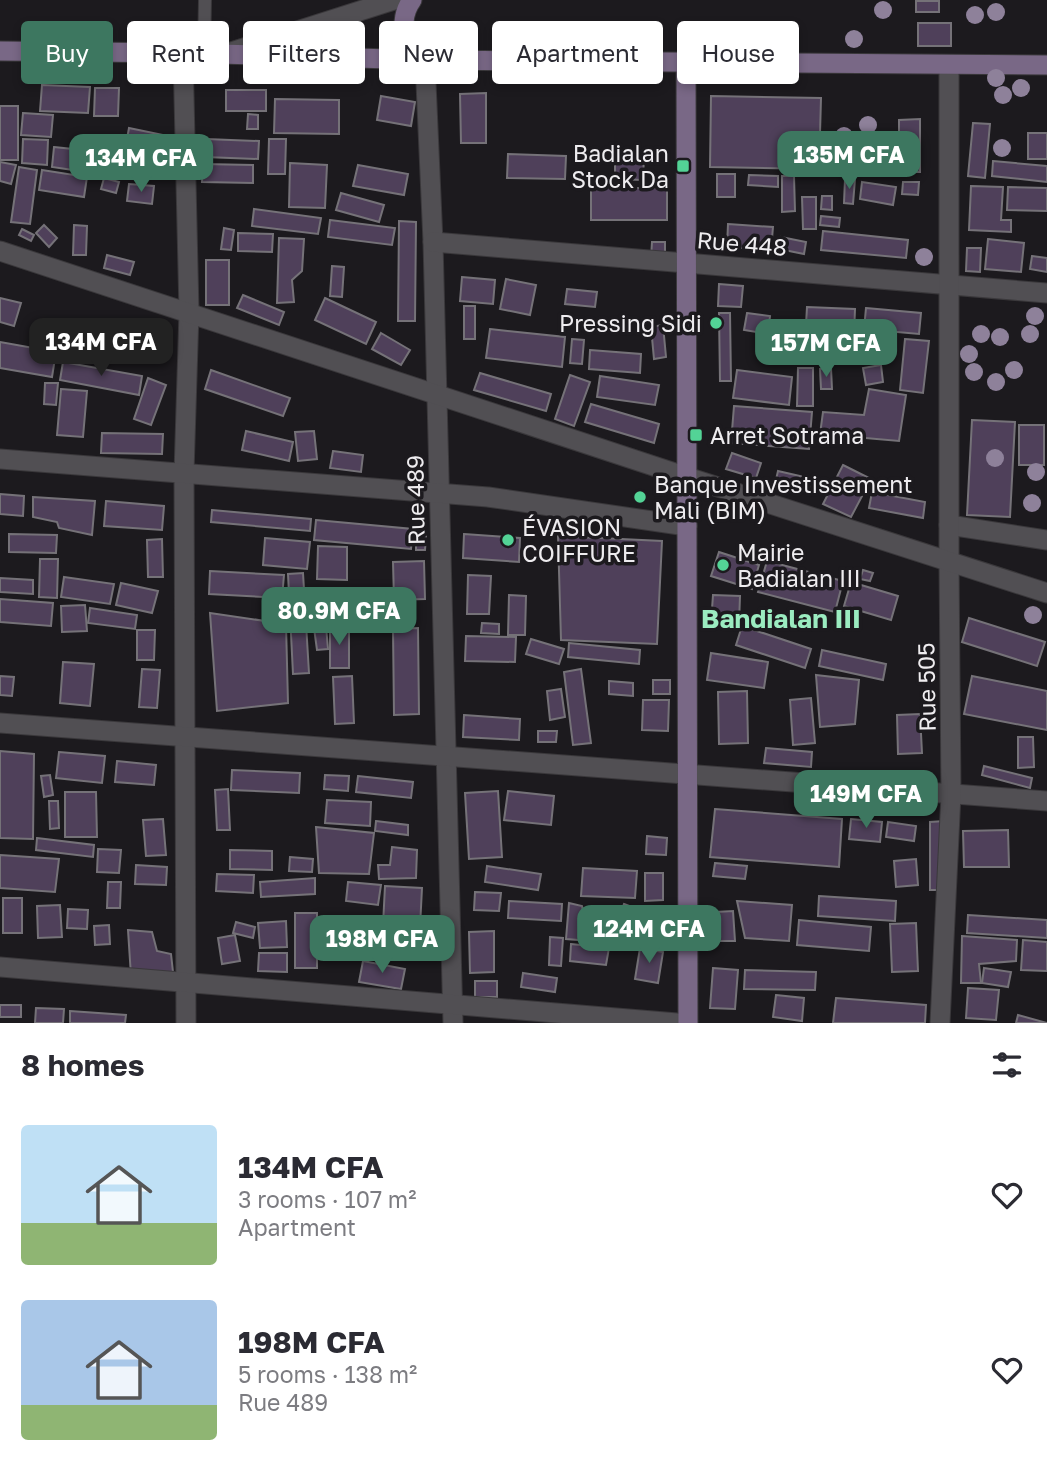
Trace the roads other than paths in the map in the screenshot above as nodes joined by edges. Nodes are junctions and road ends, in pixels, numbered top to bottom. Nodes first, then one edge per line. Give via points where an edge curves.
1 (205, 0) edge
2 (394, 0) edge
3 (412, 0) edge
4 (208, 21) edge
5 (404, 21) edge
6 (229, 50) edge
7 (0, 51) edge
8 (127, 52) edge
9 (229, 54) edge
10 (379, 59) edge
11 (478, 60) edge
12 (677, 62) edge
13 (799, 63) edge
14 (949, 65) junction
15 (1047, 65) edge
16 (184, 84) edge
17 (426, 84) edge
18 (686, 84) edge
19 (433, 242) junction
20 (0, 251) edge
21 (687, 263) junction
22 (949, 285) junction
23 (1047, 293) edge
24 (189, 312) junction
25 (437, 395) junction
26 (0, 459) edge
27 (184, 473) junction
28 (687, 477) junction
29 (439, 493) junction
30 (687, 526) junction
31 (949, 526) junction
32 (1047, 540) edge
33 (949, 561) junction
34 (1047, 593) edge
35 (0, 723) edge
36 (184, 737) junction
37 (446, 757) junction
38 (688, 775) junction
39 (951, 794) junction
40 (1047, 801) edge
41 (0, 967) edge
42 (186, 983) junction
43 (453, 1014) edge
44 (186, 1023) edge
45 (677, 1023) edge
46 (688, 1023) edge
47 (940, 1023) edge

1 - 4 lane
2 - 6 street
3 - 5 main road
7 - 8 main road
9 - 10 main road
11 - 12 main road
13 - 14 main road
14 - 15 main road
14 - 22 street, Rue 505
16 - 24 street
17 - 19 street, Rue 489
18 - 21 main road
19 - 21 street, Rue 448
19 - 25 street, Rue 489
20 - 24 street
21 - 22 street, Rue 448
21 - 28 main road
22 - 23 street, Rue 448
22 - 31 street, Rue 505
24 - 25 street
24 - 27 street
25 - 28 street
25 - 29 street, Rue 489
26 - 27 street
27 - 29 street
27 - 36 street
28 - 30 main road
28 - 33 street
29 - 30 street
29 - 37 street, Rue 489
30 - 38 main road
31 - 32 street
31 - 33 street, Rue 505
33 - 34 street
33 - 39 street, Rue 505
35 - 36 street
36 - 37 street
36 - 42 street
37 - 38 street
37 - 43 street, Rue 489
38 - 39 street
38 - 46 main road
39 - 40 street
39 - 47 street, Rue 505
41 - 42 street
42 - 43 street
42 - 44 street
43 - 45 street

